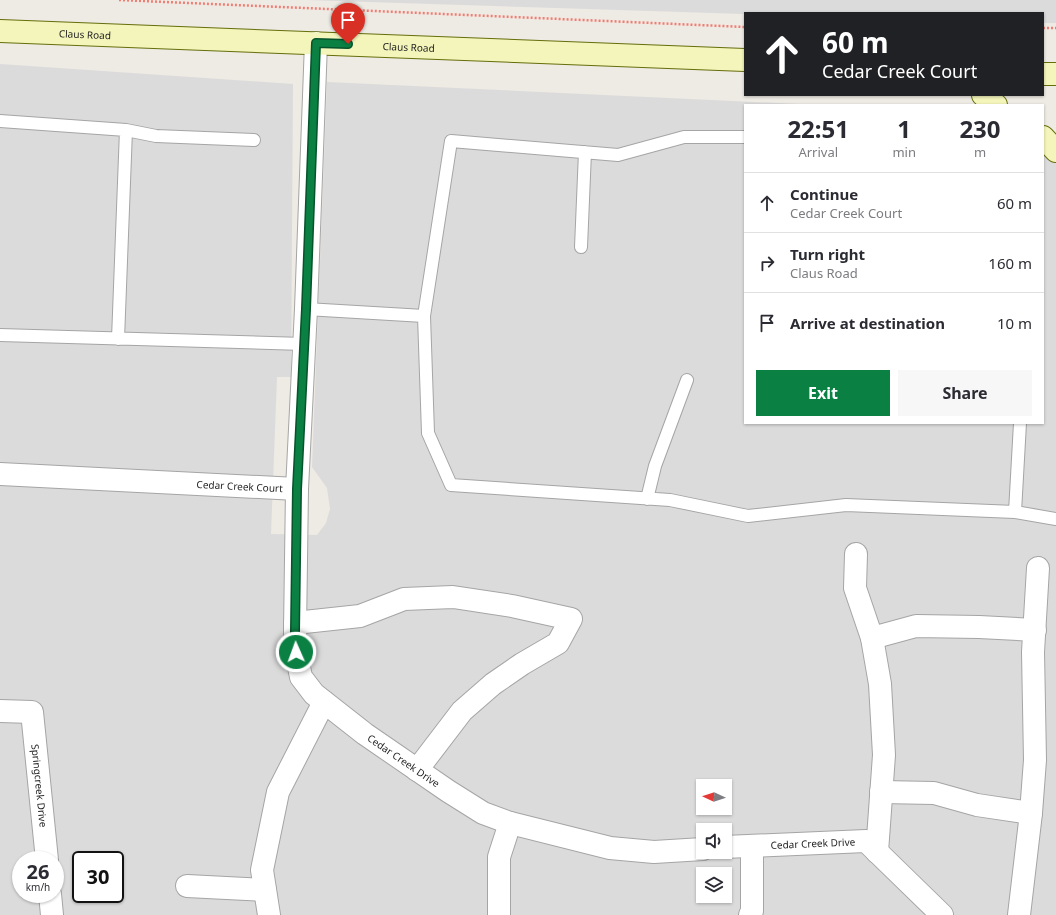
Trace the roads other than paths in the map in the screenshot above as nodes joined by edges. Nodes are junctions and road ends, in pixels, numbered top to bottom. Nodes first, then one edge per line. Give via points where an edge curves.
1 (0, 31) edge
2 (316, 43) junction
3 (744, 60) edge
4 (1044, 74) edge
5 (1056, 74) edge
6 (984, 96) edge
7 (995, 104) edge
8 (0, 121) edge
9 (126, 130) junction
10 (744, 137) edge
11 (1044, 138) edge
12 (254, 140) dead end
13 (1056, 150) edge
14 (585, 152) junction
15 (581, 247) dead end
16 (306, 309) junction
17 (424, 316) junction
18 (0, 335) edge
19 (118, 339) junction
20 (304, 344) junction
21 (687, 380) dead end
22 (1020, 424) edge
23 (0, 474) edge
24 (297, 489) junction
25 (647, 499) junction
26 (1015, 512) junction
27 (1056, 519) edge
28 (856, 554) dead end
29 (1038, 568) dead end
30 (295, 623) junction
31 (1035, 630) junction
32 (872, 638) junction
33 (324, 702) junction
34 (0, 711) edge
35 (417, 770) junction
36 (881, 792) junction
37 (1031, 813) junction
38 (510, 823) junction
39 (752, 846) junction
40 (732, 847) edge
41 (696, 849) edge
42 (46, 851) edge
43 (877, 852) junction
44 (187, 886) dead end
45 (265, 890) junction
46 (51, 903) edge
47 (753, 914) edge
48 (52, 915) edge
49 (269, 915) edge
50 (499, 915) edge
51 (942, 915) edge
52 (1019, 915) edge

1 - 2 main road, Claus Road
2 - 3 main road, Claus Road
2 - 16 street, Cedar Creek Court
4 - 5 main road
6 - 7 main road
8 - 9 lane
9 - 12 lane via 156,136
9 - 19 lane
10 - 14 lane via 684,137 618,155
11 - 13 main road
14 - 15 lane
14 - 17 lane via 452,141
16 - 17 lane
16 - 20 street, Cedar Creek Court
17 - 25 lane via 428,433 451,485
18 - 19 lane
19 - 20 lane
20 - 24 street, Cedar Creek Court
21 - 25 lane via 655,466
22 - 26 lane
23 - 24 street, Cedar Creek Court
24 - 30 street, Cedar Creek Drive
25 - 26 lane via 670,500 748,516 846,505
26 - 27 lane
28 - 32 street via 855,588
29 - 31 street
30 - 33 street, Cedar Creek Drive via 296,652 301,677
30 - 35 street via 360,616 404,599 453,597 571,619 558,643 493,684 462,711
31 - 32 street via 916,626
31 - 37 street via 1035,760
32 - 36 street via 880,684 884,754
33 - 35 street, Cedar Creek Drive
33 - 45 street via 278,792 262,870
34 - 42 street, Springcreek Drive via 32,712
35 - 38 street, Cedar Creek Drive via 484,813
36 - 37 street via 934,793 978,805
36 - 43 street
37 - 52 street
38 - 41 street, Cedar Creek Drive via 610,848 654,852
38 - 50 street via 499,857
39 - 40 street, Cedar Creek Drive
39 - 43 street, Cedar Creek Drive via 866,841
39 - 47 street
43 - 51 street, Cedar Creek Drive
44 - 45 street
45 - 49 street
46 - 48 street

